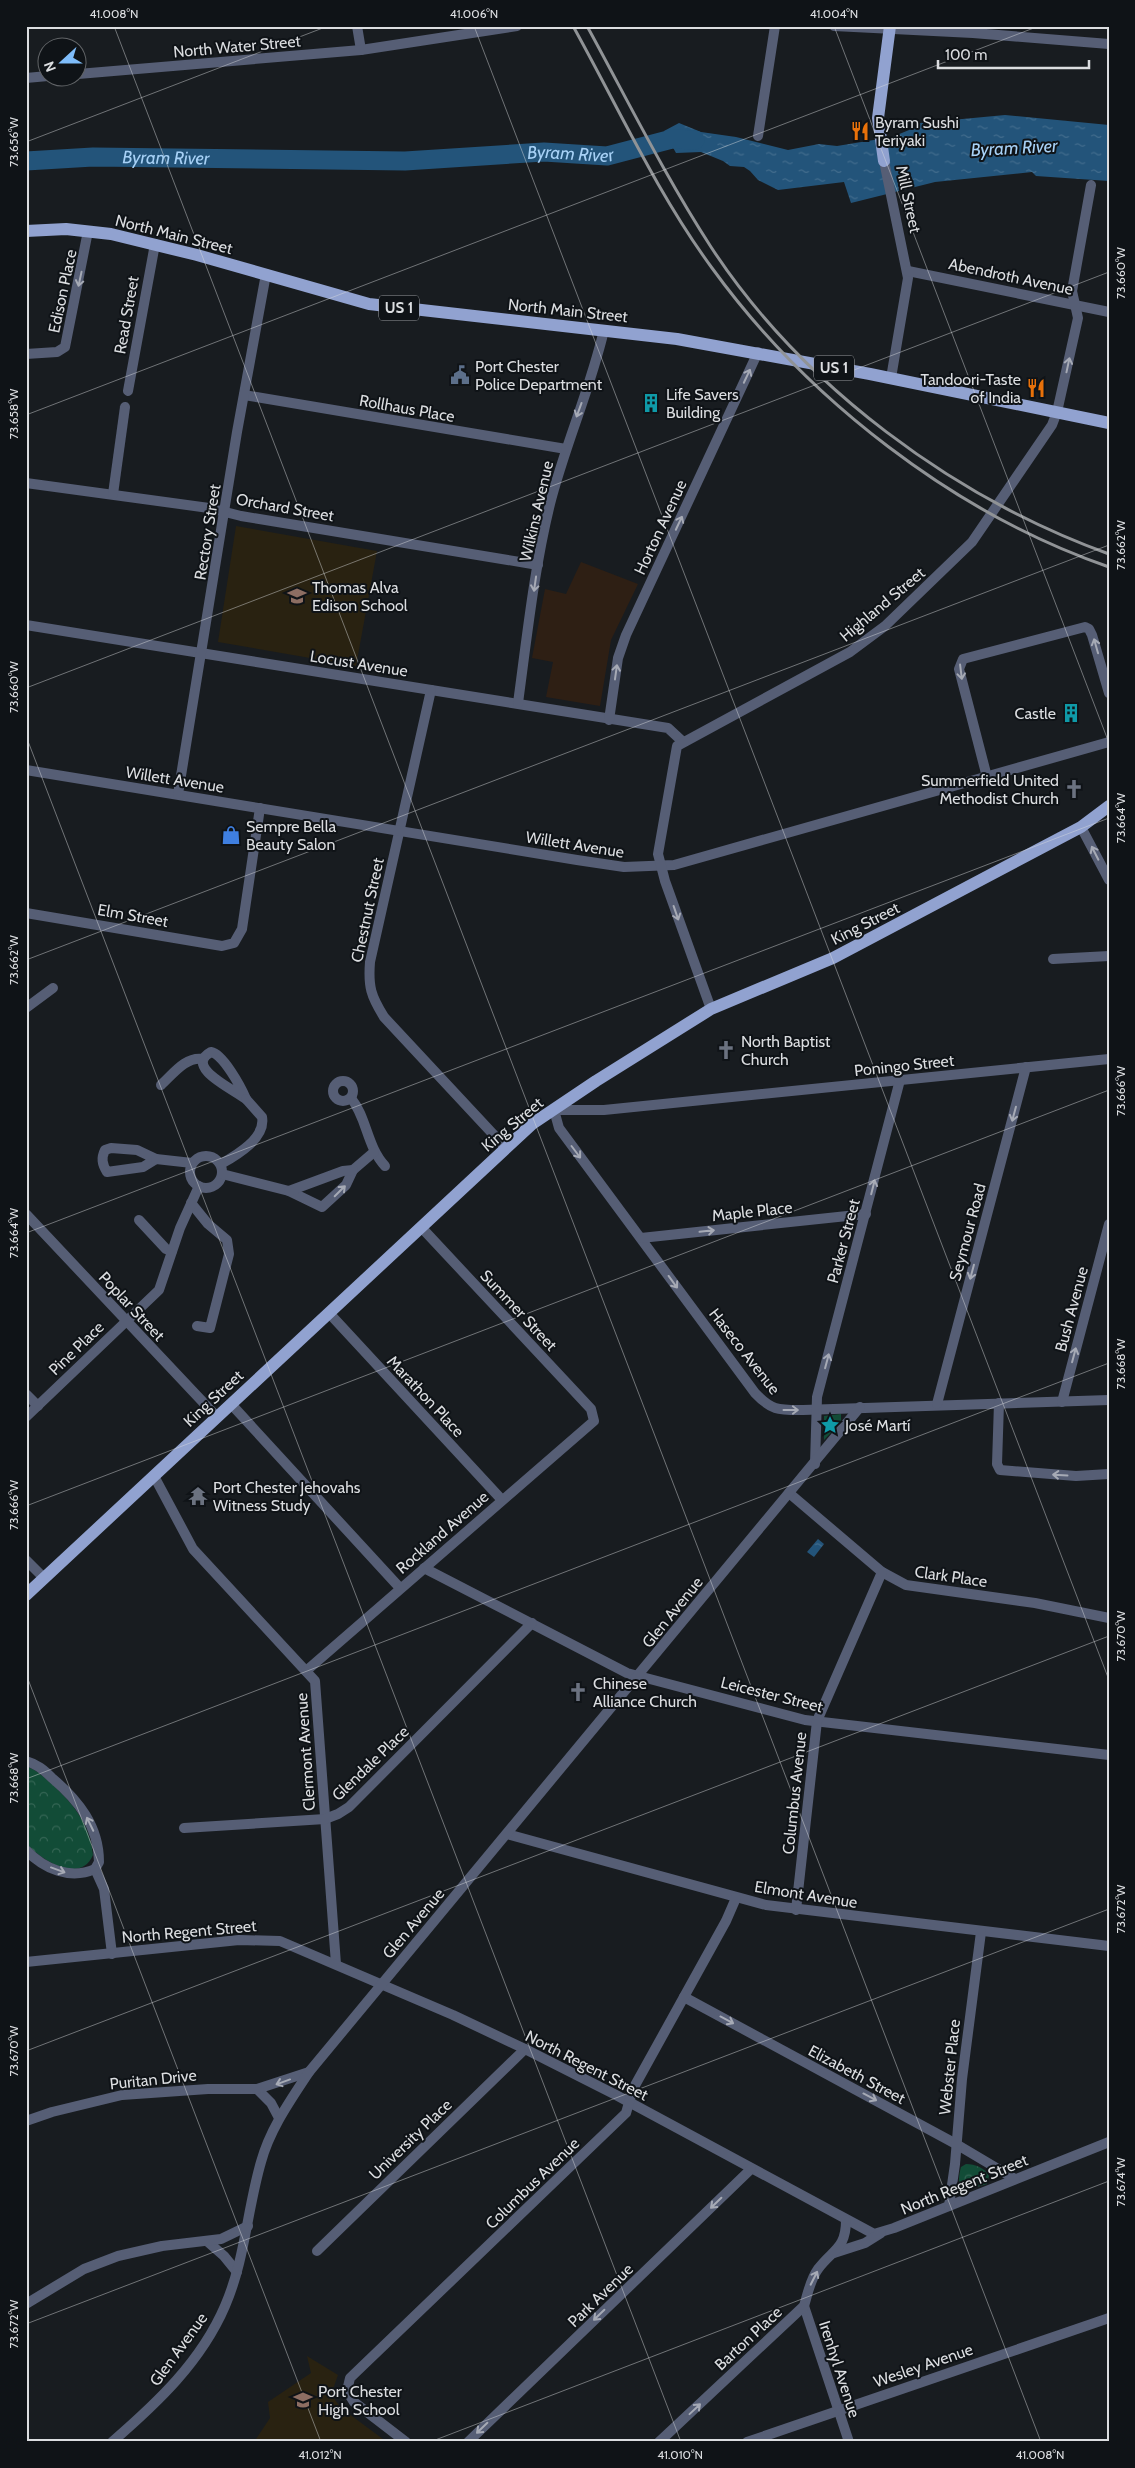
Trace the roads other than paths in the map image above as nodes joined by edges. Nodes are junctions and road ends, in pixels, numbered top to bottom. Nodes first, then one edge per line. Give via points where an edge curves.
1 (357, 26) edge
2 (517, 26) edge
3 (775, 26) edge
4 (834, 26) edge
5 (890, 27) edge
6 (1007, 31) edge
7 (1109, 44) edge
8 (361, 50) junction
9 (88, 73) edge
10 (758, 136) dead end
11 (884, 161) joint
12 (1091, 185) dead end
13 (26, 231) edge
14 (88, 231) junction
15 (155, 244) junction
16 (908, 271) junction
17 (266, 274) junction
18 (1075, 305) junction
19 (1109, 312) edge
20 (604, 330) junction
21 (758, 352) junction
22 (26, 354) edge
23 (891, 378) junction
24 (128, 391) dead end
25 (244, 395) junction
26 (126, 407) dead end
27 (1057, 412) junction
28 (1109, 424) edge
29 (566, 449) junction
30 (26, 483) edge
31 (113, 494) junction
32 (225, 512) junction
33 (538, 565) junction
34 (26, 625) edge
35 (203, 653) junction
36 (431, 690) junction
37 (1109, 693) edge
38 (518, 703) junction
39 (609, 720) junction
40 (682, 742) junction
41 (1109, 742) edge
42 (26, 770) edge
43 (987, 776) junction
44 (178, 794) junction
45 (1109, 806) edge
46 (260, 808) junction
47 (1080, 827) junction
48 (399, 830) junction
49 (661, 866) junction
50 (1109, 880) edge
51 (26, 913) edge
52 (1109, 956) edge
53 (1053, 959) dead end
54 (53, 988) dead end
55 (26, 1008) edge
56 (711, 1010) junction
57 (203, 1058) junction
58 (1109, 1059) edge
59 (1026, 1067) junction
60 (900, 1080) junction
61 (161, 1085) dead end
62 (351, 1098) dead end
63 (246, 1099) junction
64 (554, 1110) junction
65 (506, 1148) junction
66 (374, 1152) junction
67 (156, 1159) junction
68 (192, 1162) junction
69 (385, 1166) dead end
70 (221, 1169) junction
71 (353, 1170) junction
72 (199, 1186) junction
73 (289, 1191) junction
74 (191, 1203) junction
75 (26, 1214) edge
76 (866, 1214) junction
77 (139, 1220) dead end
78 (1109, 1224) edge
79 (421, 1227) junction
80 (641, 1238) junction
81 (172, 1251) junction
82 (329, 1312) junction
83 (126, 1322) junction
84 (197, 1326) dead end
85 (26, 1394) edge
86 (1109, 1400) edge
87 (1062, 1402) junction
88 (999, 1403) junction
89 (231, 1404) junction
90 (937, 1404) junction
91 (38, 1406) junction
92 (860, 1407) junction
93 (816, 1409) junction
94 (595, 1414) joint
95 (26, 1417) edge
96 (217, 1417) junction
97 (815, 1464) junction
98 (1109, 1474) edge
99 (154, 1476) junction
100 (789, 1493) junction
101 (502, 1500) junction
102 (26, 1560) edge
103 (424, 1568) junction
104 (882, 1572) junction
105 (44, 1578) junction
106 (400, 1588) junction
107 (26, 1595) edge
108 (1109, 1618) edge
109 (532, 1623) junction
110 (306, 1671) junction
111 (638, 1676) junction
112 (817, 1721) junction
113 (1109, 1755) edge
114 (26, 1761) edge
115 (325, 1819) junction
116 (184, 1828) dead end
117 (507, 1834) junction
118 (26, 1850) edge
119 (95, 1869) junction
120 (736, 1898) junction
121 (796, 1910) junction
122 (981, 1932) junction
123 (1109, 1946) edge
124 (112, 1954) junction
125 (26, 1962) edge
126 (336, 1964) junction
127 (382, 1985) junction
128 (684, 1997) junction
129 (525, 2049) junction
130 (309, 2072) junction
131 (257, 2089) junction
132 (629, 2104) junction
133 (279, 2118) junction
134 (26, 2121) edge
135 (1109, 2142) edge
136 (956, 2144) junction
137 (752, 2169) junction
138 (1015, 2179) junction
139 (949, 2206) junction
140 (846, 2220) junction
141 (248, 2226) junction
142 (881, 2233) junction
143 (208, 2242) junction
144 (317, 2251) dead end
145 (834, 2253) junction
146 (237, 2272) junction
147 (26, 2304) edge
148 (804, 2306) junction
149 (1109, 2318) edge
150 (838, 2411) junction
151 (663, 2439) edge
152 (112, 2442) edge
153 (406, 2442) edge
154 (468, 2442) edge
155 (747, 2442) edge
156 (849, 2442) edge

1 - 8 street
2 - 8 street, North Water Street
3 - 10 street
4 - 5 street
5 - 6 street
5 - 11 main road, Mill Street via 878,125
6 - 7 street
8 - 9 street, North Water Street
11 - 16 street, Mill Street
12 - 18 street, Highland Street via 1072,291
13 - 14 main road, North Main Street / US 1
14 - 15 main road, North Main Street / US 1
14 -> 22 street, Edison Place via 65,347 57,352
15 - 17 main road, North Main Street / US 1
15 - 24 street, Read Street
16 - 18 street, Abendroth Avenue
16 - 23 street, Mill Street
17 - 20 main road, North Main Street / US 1 via 384,306
17 - 25 street, Rectory Street
18 - 19 street, Abendroth Avenue
27 -> 18 street, Highland Street via 1078,318
20 - 21 main road, North Main Street / US 1
20 -> 29 street, Wilkins Avenue
21 - 23 main road, North Main Street / US 1
39 -> 21 street, Horton Avenue via 618,658 626,635
23 - 27 main road, North Main Street / US 1
25 - 29 street, Rollhaus Place
25 - 32 street, Rectory Street
26 - 31 street
27 - 28 main road, North Main Street / US 1
27 - 40 street, Highland Street via 1047,433 972,542 903,610 850,652
29 - 33 street, Wilkins Avenue
30 - 31 street, Orchard Street
31 - 32 street, Orchard Street
32 - 33 street, Orchard Street
32 - 35 street, Rectory Street
33 -> 38 street, Wilkins Avenue
34 - 35 street, Locust Avenue
35 - 36 street, Locust Avenue
35 - 44 street, Rectory Street
36 - 38 street, Locust Avenue
36 - 48 street, Chestnut Street
37 -> 43 street via 1090,629 1085,627 963,659 960,669
38 - 39 street, Locust Avenue
39 - 40 street, Locust Avenue via 668,728
40 - 49 street via 677,746 673,759 658,854
41 - 43 street, Willett Avenue
42 - 44 street, Willett Avenue
43 - 49 street, Willett Avenue
44 - 46 street, Willett Avenue
45 - 47 main road, King Street
46 - 48 street, Willett Avenue
46 - 51 street, Elm Street via 242,929 234,943 222,946
50 -> 47 street
47 - 56 main road, King Street via 833,958
48 - 49 street, Willett Avenue via 624,867
48 - 65 street, Chestnut Street via 370,962 368,982 372,998 384,1017
49 -> 56 street
52 - 53 street
54 - 55 street
56 - 64 main road, King Street
57 - 61 street via 194,1057 187,1061
57 - 63 street via 204,1069
57 - 63 street via 211,1052 219,1056 239,1083
58 - 59 street, Poningo Street
59 - 60 street, Poningo Street
59 -> 90 street, Seymour Road
60 - 64 street, Poningo Street via 604,1110
76 -> 60 street, Parker Street
62 - 66 street
63 - 70 street via 262,1117 262,1128
64 - 65 main road, King Street via 532,1124
64 -> 80 street, Haseco Avenue via 559,1128
65 - 79 main road, King Street
66 - 69 street
66 - 71 street
67 - 67 street via 136,1150 111,1148 102,1156 107,1172 113,1173 143,1167
67 - 68 street
68 - 70 street via 206,1155 213,1157
68 - 72 street via 191,1178
70 - 72 street via 220,1181 212,1187
70 - 73 street
71 - 73 street
73 -> 71 street via 322,1207 346,1185
72 - 74 street, Pine Place
74 - 81 street, Pine Place
74 - 84 street via 229,1245 210,1328
75 - 83 street, Poplar Street
80 -> 76 street, Maple Place
93 -> 76 street, Parker Street
77 - 81 street via 166,1249
87 -> 78 street, Bush Avenue
79 - 82 main road, King Street
79 - 94 street, Summer Street
80 -> 93 street, Haseco Avenue via 766,1405 775,1410
81 - 83 street, Pine Place via 159,1290
82 - 89 main road, King Street
82 - 101 street, Marathon Place
83 - 91 street, Pine Place
83 - 96 street, Poplar Street
85 - 91 street
86 - 87 street, Haseco Avenue
87 - 88 street, Haseco Avenue
88 - 90 street, Haseco Avenue
98 -> 88 street via 1076,1476 1000,1470 997,1464
89 - 96 main road, King Street
89 - 106 street
90 - 92 street, Haseco Avenue
91 - 95 street, Pine Place
92 - 93 street, Haseco Avenue
92 - 97 street, Glen Avenue
93 - 97 street
94 - 101 street, Rockland Avenue via 590,1426
96 - 99 main road, King Street
97 - 100 street, Glen Avenue
99 - 105 main road, King Street
99 - 110 street, Clermont Avenue via 193,1549
100 - 104 street, Clark Place
100 - 111 street, Glen Avenue
101 - 103 street, Rockland Avenue
102 - 105 street
103 - 106 street, Rockland Avenue
103 - 109 street, Leicester Street
104 - 108 street, Clark Place via 906,1585 1035,1603
104 - 112 street, Columbus Avenue
105 - 107 main road, King Street
106 - 110 street, Rockland Avenue
109 - 111 street, Leicester Street
109 - 115 street, Glendale Place via 350,1807
110 - 115 street, Clermont Avenue via 315,1681
111 - 112 street, Leicester Street
111 - 117 street, Glen Avenue
112 - 113 street, Leicester Street
112 - 121 street, Columbus Avenue
119 -> 114 street via 99,1853 91,1823 63,1787 39,1766
115 - 116 street, Glendale Place
115 - 126 street, Clermont Avenue
117 - 120 street, Elmont Avenue
117 - 127 street, Glen Avenue
118 -> 119 street via 41,1863 62,1872 78,1874
119 - 124 street via 104,1888
120 - 121 street, Elmont Avenue
120 - 128 street, Columbus Avenue
121 - 122 street, Elmont Avenue
122 - 123 street, Elmont Avenue
122 - 136 street, Webster Place
124 - 125 street, North Regent Street
124 - 126 street, North Regent Street via 263,1939 280,1941
126 - 127 street, North Regent Street
127 - 129 street, North Regent Street
127 - 130 street, Glen Avenue
128 - 132 street, Columbus Avenue via 633,2089
128 -> 136 street, Elizabeth Street
129 - 132 street, North Regent Street
129 - 144 street, University Place
130 -> 131 street, Puritan Drive
130 - 133 street, Glen Avenue
131 - 133 street via 272,2103
131 - 134 street, Puritan Drive via 122,2095
132 - 137 street, North Regent Street
132 - 153 street, Columbus Avenue via 626,2113 350,2378 347,2391 354,2402
133 - 141 street, Glen Avenue via 261,2160
135 - 138 street, North Regent Street
136 - 138 street, Elizabeth Street
136 - 139 street, Webster Place
137 - 140 street, North Regent Street
137 -> 154 street, Park Avenue
138 - 139 street, North Regent Street
139 - 142 street, North Regent Street
140 - 142 street, North Regent Street via 866,2232
140 - 145 street, Barton Place via 845,2239
141 - 143 street
141 - 146 street, Glen Avenue
142 - 145 street, Barton Place via 864,2243
143 - 146 street
143 - 147 street via 162,2246 118,2256 84,2269
148 -> 145 street, Barton Place via 811,2281
146 - 152 street, Glen Avenue via 216,2325 185,2370 162,2397
148 - 150 street, Irenhyl Avenue
151 -> 148 street, Barton Place
149 - 150 street, Wesley Avenue
150 - 155 street, Wesley Avenue
150 - 156 street, Irenhyl Avenue

